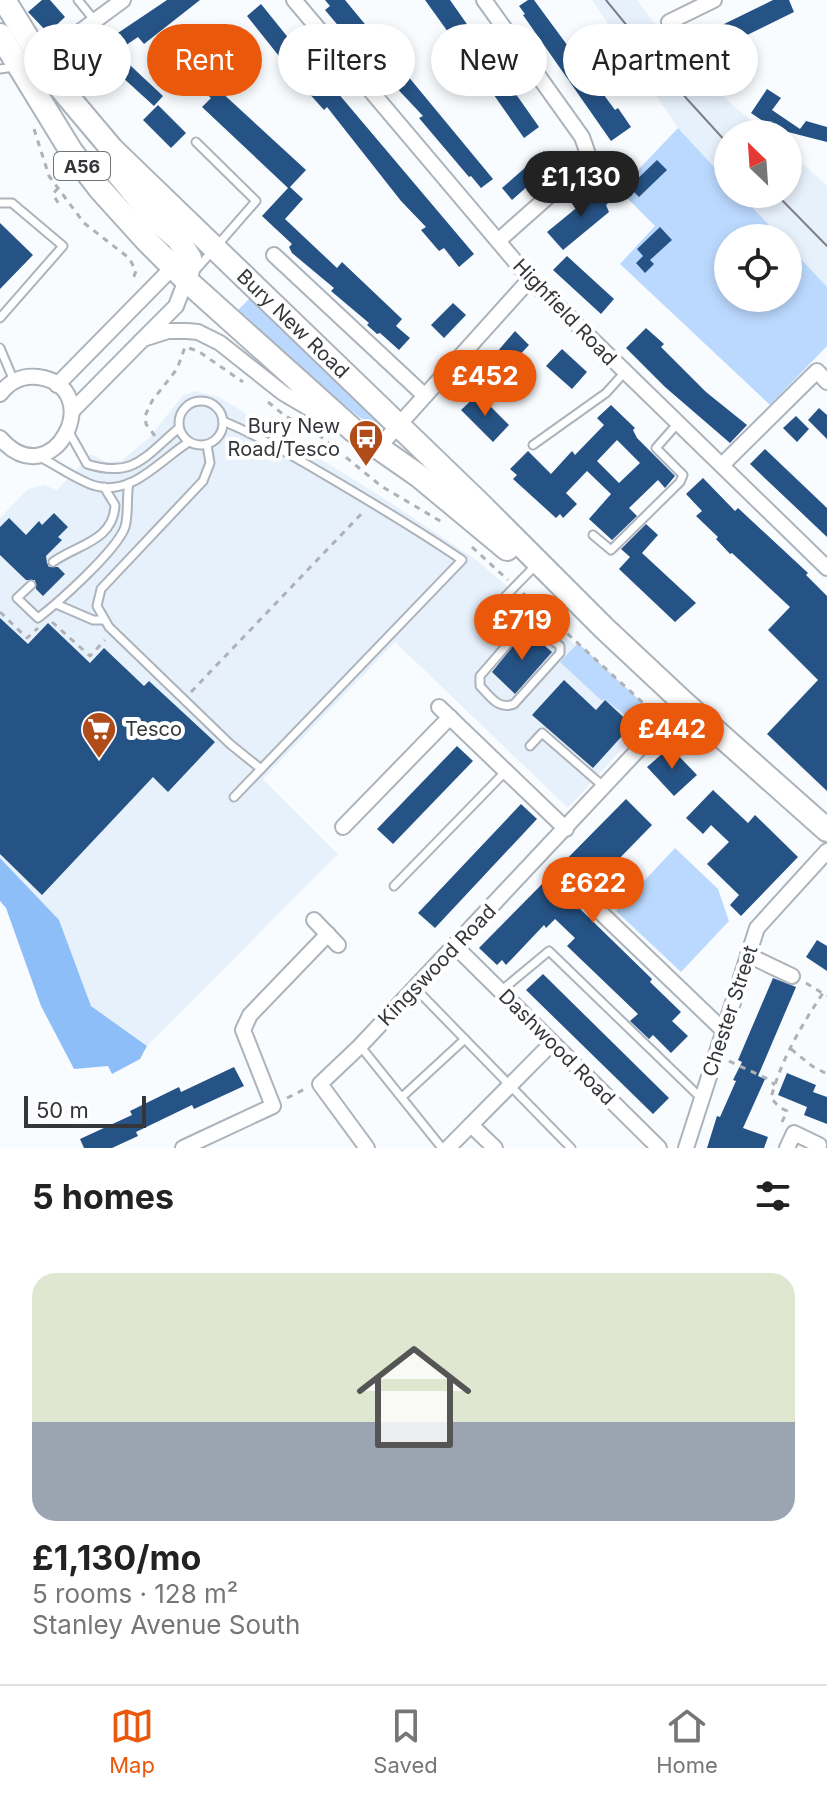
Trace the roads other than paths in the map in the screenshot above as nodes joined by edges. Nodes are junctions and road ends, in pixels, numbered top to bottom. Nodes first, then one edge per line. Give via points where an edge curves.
1 (4, 0) edge
2 (78, 0) edge
3 (123, 0) edge
4 (294, 0) edge
5 (484, 0) edge
6 (714, 0) edge
7 (95, 21) junction
8 (669, 22) dead end
9 (91, 24) edge
10 (24, 30) edge
11 (0, 35) edge
12 (10, 68) edge
13 (63, 96) edge
14 (67, 96) edge
15 (196, 142) dead end
16 (0, 203) edge
17 (498, 241) junction
18 (214, 248) junction
19 (274, 255) dead end
20 (183, 269) junction
21 (530, 279) junction
22 (0, 318) edge
23 (143, 339) junction
24 (0, 348) edge
25 (624, 373) junction
26 (14, 381) junction
27 (827, 382) edge
28 (57, 385) junction
29 (0, 394) edge
30 (424, 395) junction
31 (72, 411) junction
32 (223, 421) junction
33 (678, 423) junction
34 (398, 424) junction
35 (179, 428) junction
36 (353, 430) junction
37 (69, 432) junction
38 (189, 442) junction
39 (207, 445) junction
40 (533, 445) dead end
41 (3, 448) edge
42 (378, 448) junction
43 (37, 455) junction
44 (722, 465) junction
45 (129, 483) junction
46 (104, 487) junction
47 (593, 535) dead end
48 (53, 562) dead end
49 (827, 568) edge
50 (532, 569) junction
51 (31, 585) dead end
52 (56, 604) junction
53 (509, 610) junction
54 (104, 620) junction
55 (604, 628) junction
56 (683, 702) junction
57 (530, 746) dead end
58 (261, 769) junction
59 (506, 771) junction
60 (605, 788) junction
61 (234, 797) dead end
62 (343, 827) dead end
63 (566, 829) junction
64 (827, 830) edge
65 (827, 851) edge
66 (394, 886) dead end
67 (599, 911) dead end
68 (314, 920) dead end
69 (455, 946) junction
70 (748, 955) junction
71 (792, 976) road end
72 (414, 987) junction
73 (502, 990) junction
74 (723, 1030) junction
75 (465, 1039) junction
76 (552, 1043) junction
77 (360, 1046) junction
78 (509, 1086) junction
79 (402, 1097) junction
80 (701, 1098) junction
81 (782, 1122) road end
82 (471, 1125) junction
83 (794, 1133) junction
84 (819, 1145) dead end
85 (183, 1148) edge
86 (367, 1148) edge
87 (445, 1148) edge
88 (495, 1148) edge
89 (571, 1148) edge
90 (659, 1148) edge
91 (686, 1148) edge
92 (787, 1148) edge

1 - 10 highway, Bury New Road / A56
2 - 7 lane
3 - 7 street
4 - 17 street, Highfield Road
5 - 17 street via 588,150 578,170
6 - 8 street
7 - 9 street
11 - 12 highway, Bury New Road / A56
12 - 20 highway, Bury New Road / A56 via 90,176
13 - 20 highway via 71,116 156,220 178,239
14 - 18 highway, Bury New Road / A56 via 112,149
15 - 18 lane via 256,201
16 - 22 lane via 12,203 63,246
17 - 21 street, Highfield Road
18 - 20 highway
18 - 34 highway, Bury New Road / A56
19 - 30 street
20 - 23 street via 176,306
20 - 28 street
20 - 36 highway, Bury New Road / A56
21 - 25 street, Highfield Road
21 - 30 street
23 - 31 street
23 - 36 street via 168,331 198,332 283,393
24 - 26 lane
25 - 33 street, Highfield Road
25 - 40 lane via 606,393
26 - 28 street via 36,377
26 - 29 street
27 - 44 street via 817,371
28 - 31 street
30 - 34 street
31 - 37 street
32 - 35 lane via 212,403 195,401 181,412
32 - 39 lane via 221,434
32 - 58 lane via 372,502 462,560
33 - 44 street, Highfield Road
33 - 47 lane via 656,448 683,475 680,482 611,550
34 - 42 street
34 - 55 highway, Bury New Road / A56
35 - 37 lane via 140,462 122,470 87,464
35 - 38 lane
36 - 42 highway, Bury New Road / A56
37 - 43 street via 50,451
38 - 39 lane
38 - 45 lane
39 - 54 lane via 210,463 203,481 101,589 97,606
41 - 43 street
42 - 50 highway, Bury New Road / A56
43 - 46 lane
44 - 49 street, Highfield Road
45 - 46 lane
45 - 52 lane via 120,535
46 - 48 lane via 115,505 110,525 95,541
50 - 53 lane via 499,603
50 - 55 highway, Bury New Road / A56
51 - 52 lane via 17,598 38,618
52 - 54 lane
53 - 53 lane via 560,646 560,653 506,707 480,686 480,676 513,638
54 - 58 lane
55 - 56 highway, Bury New Road / A56
56 - 60 street, Kingswood Road
56 - 64 highway, Bury New Road / A56
57 - 60 lane via 542,733
58 - 61 lane
59 - 62 street via 444,712 355,806
59 - 63 street
59 - 66 lane
60 - 63 street, Kingswood Road
63 - 69 street, Kingswood Road
65 - 70 street, Chester Street via 757,928
67 - 74 street
68 - 85 street via 333,940 250,1015 243,1030 273,1106
69 - 72 street, Kingswood Road
69 - 73 street, Dashwood Road
70 - 71 street
70 - 74 street, Chester Street
72 - 75 lane
72 - 77 street, Kingswood Road
73 - 76 street, Dashwood Road
73 - 80 lane via 549,951
74 - 80 street, Chester Street
75 - 78 lane
75 - 79 lane
76 - 78 street
76 - 90 street, Dashwood Road
77 - 79 lane
77 - 86 street, Kingswood Road via 320,1084
78 - 82 street
78 - 89 lane
79 - 87 lane
80 - 91 street, Chester Street
81 - 83 street
82 - 87 street
82 - 88 street
83 - 84 street
83 - 92 street

